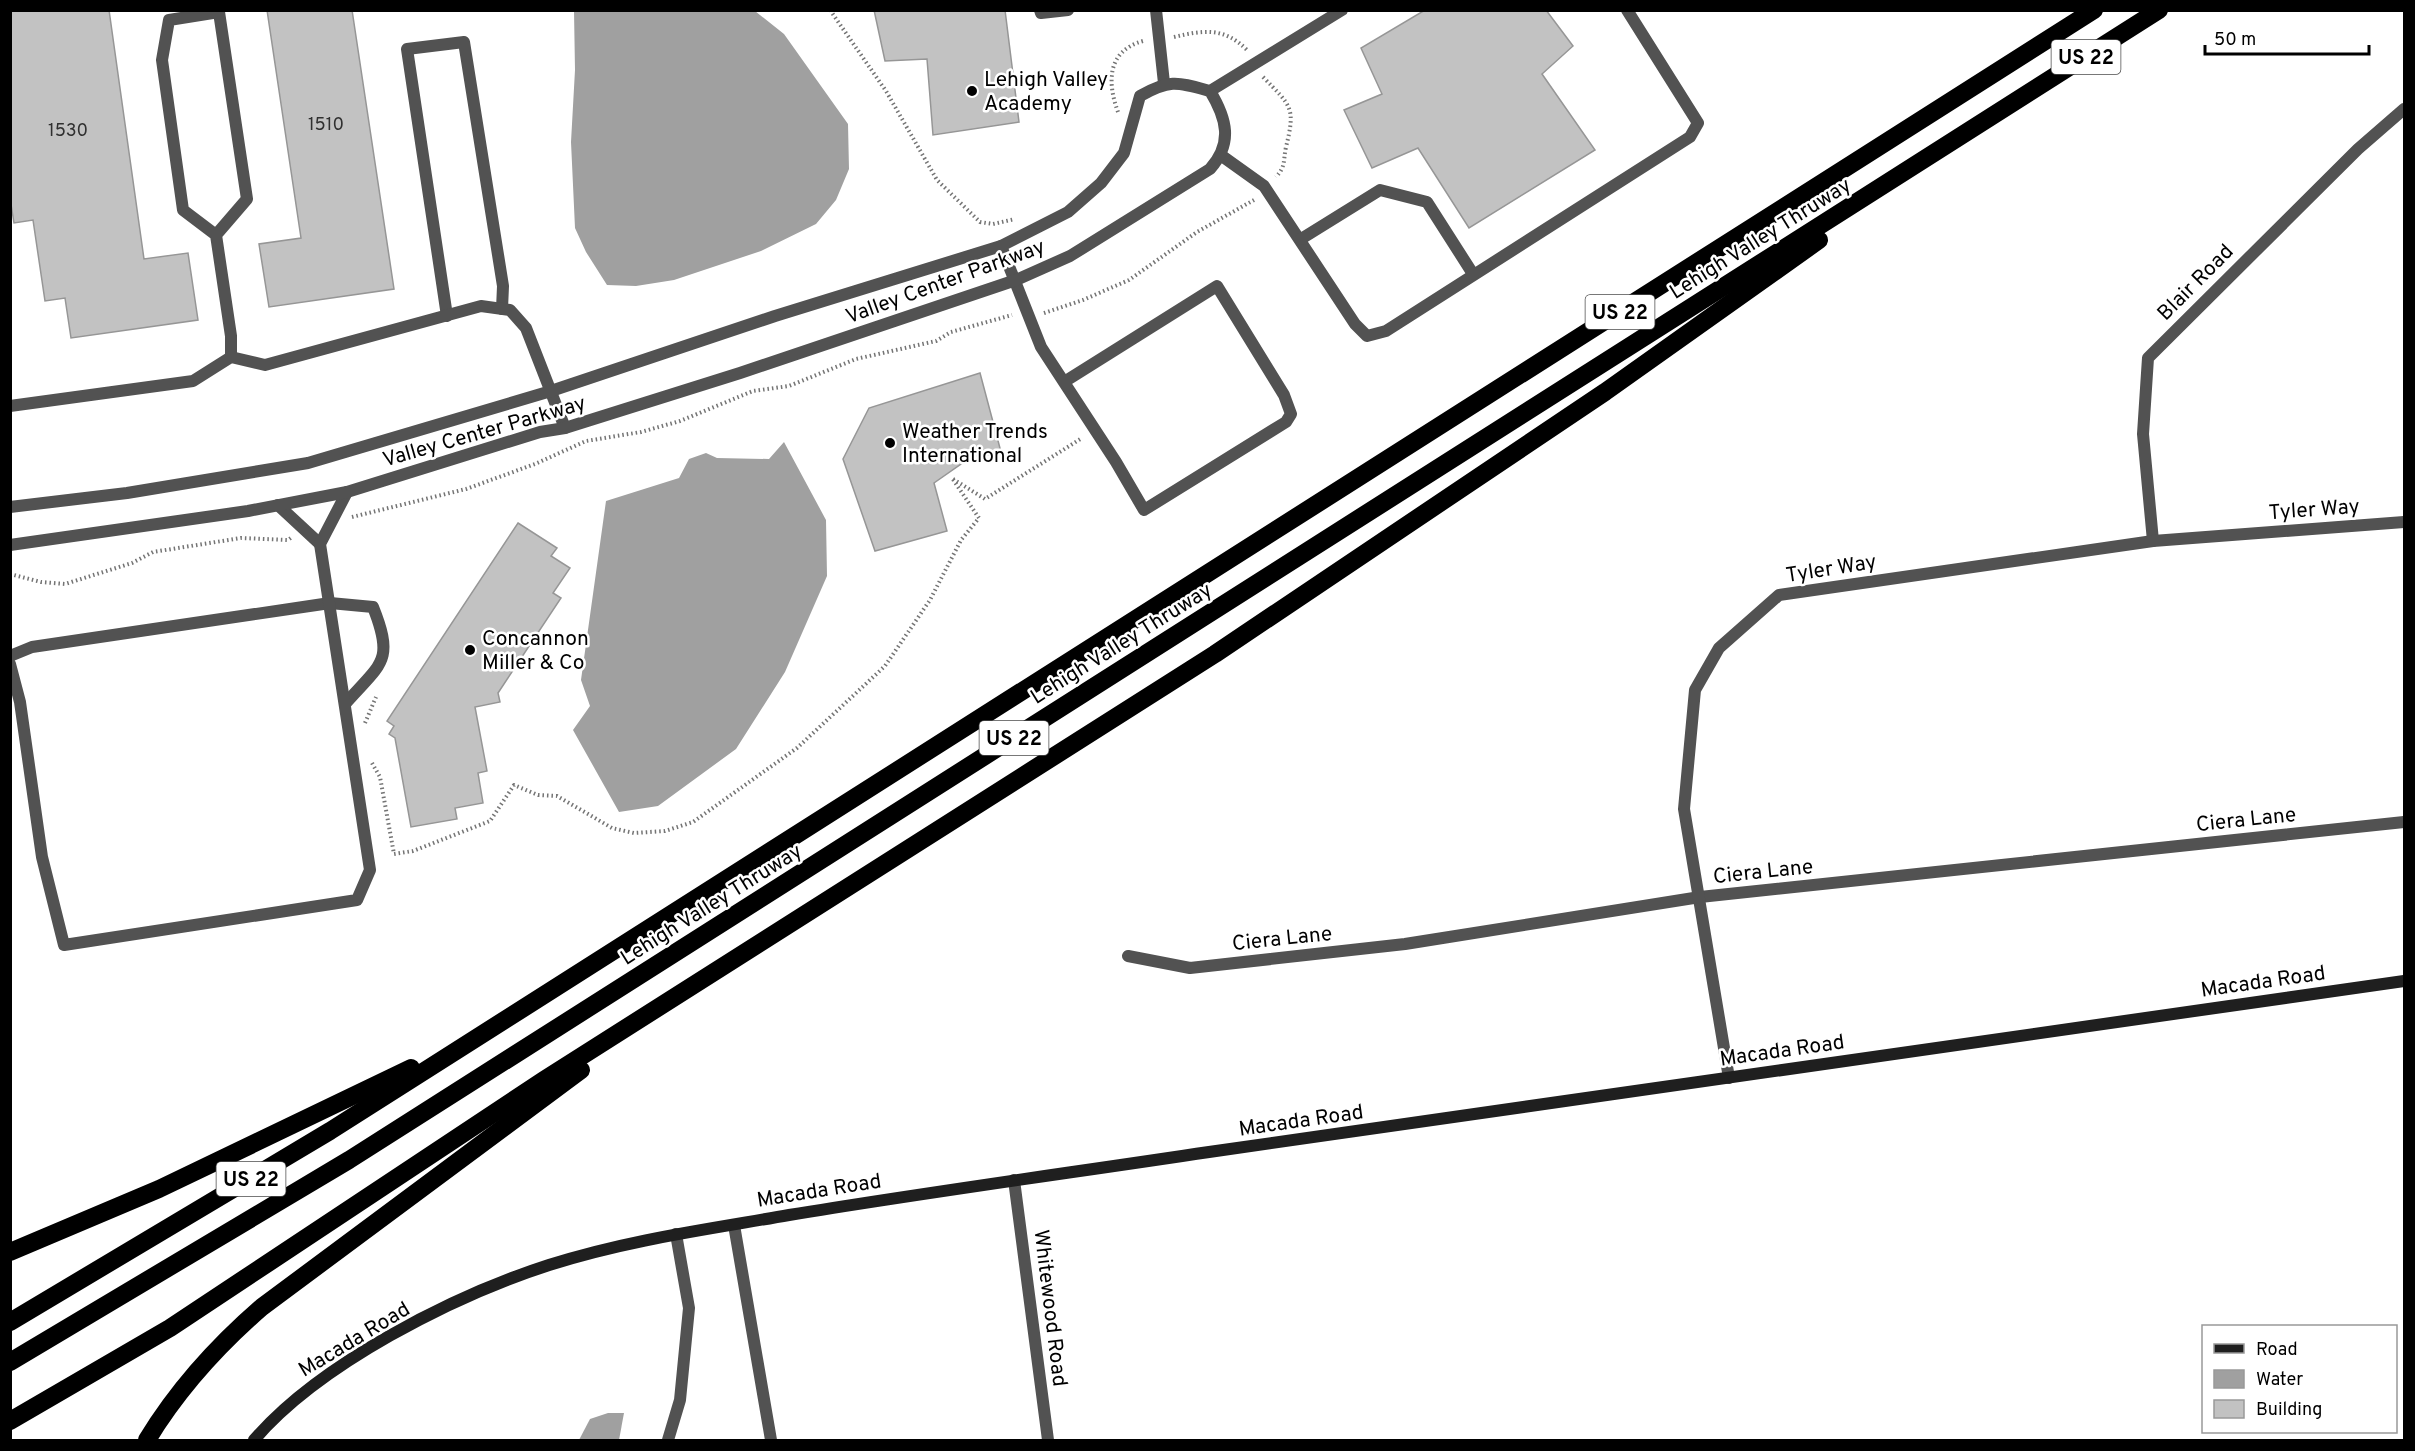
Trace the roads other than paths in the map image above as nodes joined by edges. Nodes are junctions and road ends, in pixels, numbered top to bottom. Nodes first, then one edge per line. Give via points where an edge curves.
1 (1040, 10) edge
2 (1068, 10) edge
3 (1156, 10) edge
4 (1342, 10) edge
5 (1627, 10) edge
6 (2094, 10) edge
7 (2159, 10) edge
8 (1164, 83) junction
9 (1210, 91) junction
10 (2012, 104) junction
11 (2404, 109) edge
12 (1222, 156) junction
13 (216, 235) junction
14 (1301, 239) junction
15 (1001, 246) junction
16 (1473, 274) junction
17 (1016, 280) junction
18 (502, 309) junction
19 (447, 316) junction
20 (231, 357) junction
21 (1064, 382) junction
22 (551, 391) junction
23 (10, 406) edge
24 (565, 428) junction
25 (347, 492) junction
26 (278, 505) junction
27 (10, 507) edge
28 (2404, 522) edge
29 (2153, 541) junction
30 (320, 544) junction
31 (10, 545) edge
32 (330, 603) junction
33 (10, 656) edge
34 (10, 663) edge
35 (345, 704) junction
36 (2404, 822) edge
37 (1700, 897) junction
38 (1128, 956) dead end
39 (712, 973) junction
40 (2404, 981) edge
41 (489, 1030) junction
42 (1729, 1078) junction
43 (1014, 1180) junction
44 (734, 1224) junction
45 (676, 1234) junction
46 (10, 1252) edge
47 (10, 1322) edge
48 (10, 1362) edge
49 (10, 1421) edge
50 (147, 1440) edge
51 (254, 1440) edge
52 (668, 1440) edge
53 (771, 1440) edge
54 (1048, 1440) edge

1 - 2 street
3 - 8 street
4 - 9 street
5 - 16 street via 1698,123 1690,137
6 - 41 highway, Lehigh Valley Thruway / US 22
7 - 10 highway, Lehigh Valley Thruway / US 22
8 - 9 street
8 - 15 street, Valley Center Parkway via 1140,96 1124,153 1101,183 1068,212
9 - 12 street via 1226,127
10 - 39 highway via 1605,392 1215,654
10 - 48 highway, Lehigh Valley Thruway / US 22 via 349,1160
11 - 29 street, Blair Road via 2349,158 2148,358 2143,434
12 - 14 street via 1264,186
12 - 17 street, Valley Center Parkway via 1210,169 1121,226 1070,256
13 - 13 street via 247,199 219,12 169,20 162,60 183,210
13 - 20 street
14 - 16 street via 1380,190 1427,202
14 - 16 street via 1355,324 1367,336 1386,331
15 - 17 street
15 - 22 street, Valley Center Parkway
17 - 21 street via 1041,347
17 - 24 street, Valley Center Parkway
18 - 19 street via 481,306
18 - 19 street via 503,286 464,42 407,49
18 - 22 street via 510,310 526,327
19 - 20 street via 265,365
20 - 23 street via 193,381
21 - 21 street via 1144,510 1286,422 1291,414 1284,395 1217,286
22 - 24 street
22 - 27 street, Valley Center Parkway via 308,463 127,493
24 - 25 street, Valley Center Parkway via 540,432
25 - 26 street, Valley Center Parkway
25 - 30 street
26 - 30 street
26 - 31 street, Valley Center Parkway
28 - 29 street, Tyler Way
29 - 37 street, Tyler Way via 1779,595 1719,648 1695,690 1683,809
30 - 32 street
32 - 33 street via 32,647
32 - 35 street
32 - 35 street via 373,607 384,636 383,661
34 - 35 street via 20,702 42,858 64,945 357,900 370,870
36 - 37 street, Ciera Lane
37 - 38 street, Ciera Lane via 1405,944 1190,968
37 - 42 street, Tyler Way
39 - 49 highway via 170,1328
39 - 50 highway via 262,1306 191,1378
40 - 42 street, Macada Road
41 - 46 highway via 159,1189
41 - 47 highway, Lehigh Valley Thruway / US 22 via 198,1212
42 - 43 street, Macada Road
43 - 44 street, Macada Road
43 - 54 street, Whitewood Road
44 - 45 street, Macada Road
44 - 53 street
45 - 51 street, Macada Road via 543,1266 435,1313 317,1382
45 - 52 street via 689,1308 680,1400

